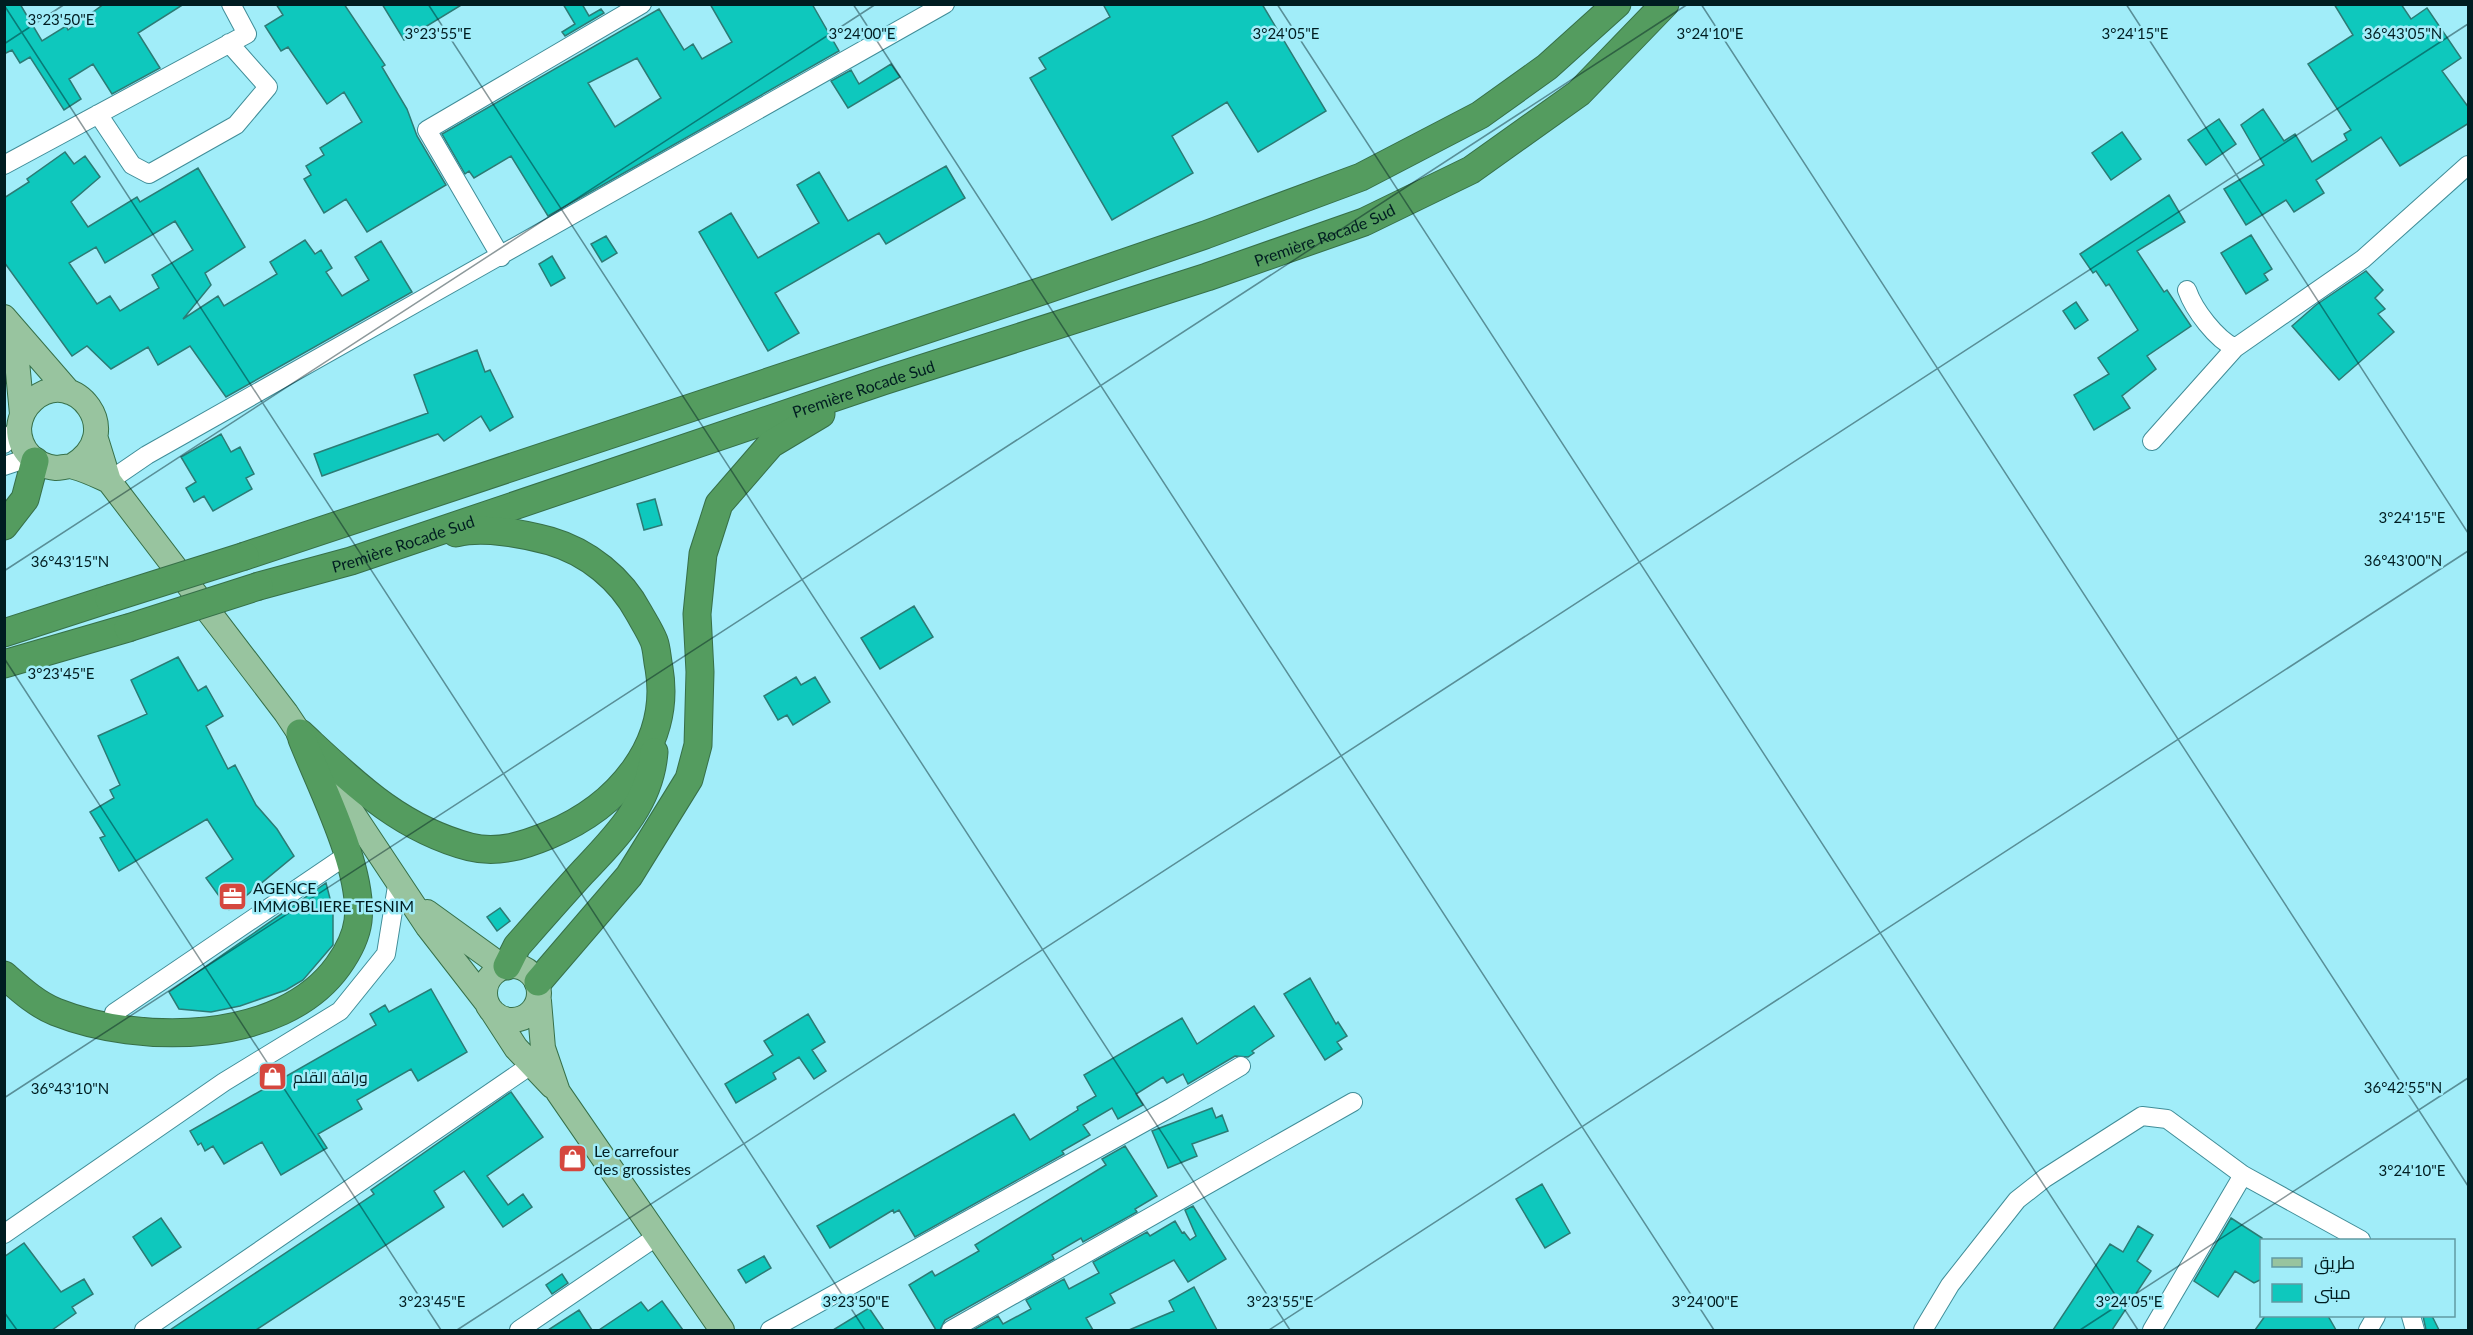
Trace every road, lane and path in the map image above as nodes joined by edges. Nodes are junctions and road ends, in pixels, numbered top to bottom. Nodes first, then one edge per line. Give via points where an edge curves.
1 (231, 4) edge
2 (642, 4) edge
3 (945, 4) edge
4 (1617, 4) edge
5 (1665, 4) edge
6 (229, 43) junction
7 (98, 114) junction
8 (4, 165) edge
9 (2469, 165) edge
10 (501, 257) junction
11 (2187, 290) dead end
12 (9, 323) edge
13 (2235, 348) junction
14 (883, 381) junction
15 (69, 392) junction
16 (15, 428) edge
17 (96, 439) junction
18 (2152, 441) dead end
19 (33, 459) junction
20 (4, 466) edge
21 (72, 466) junction
22 (109, 480) junction
23 (4, 526) edge
24 (351, 561) junction
25 (4, 633) edge
26 (16, 660) edge
27 (4, 678) edge
28 (300, 733) junction
29 (656, 733) junction
30 (347, 855) junction
31 (404, 890) junction
32 (505, 966) junction
33 (4, 975) edge
34 (539, 991) junction
35 (489, 1007) junction
36 (114, 1013) dead end
37 (531, 1065) junction
38 (1241, 1066) dead end
39 (558, 1092) junction
40 (1353, 1102) dead end
41 (2243, 1174) junction
42 (4, 1234) edge
43 (656, 1237) junction
44 (2359, 1239) edge
45 (144, 1330) edge
46 (519, 1330) edge
47 (722, 1330) edge
48 (770, 1330) edge
49 (951, 1330) edge
50 (1923, 1330) edge
51 (2152, 1330) edge

1 - 6 street via 247,34
2 - 10 street via 427,130
3 - 10 street
4 - 25 highway, bridge via 1547,67 1480,115 1361,177 1056,287
5 - 14 highway, Première Rocade Sud via 1579,93 1471,170 1364,222
6 - 7 street
6 - 7 street via 268,87 236,125 149,174 132,165
7 - 8 street
9 - 13 street via 2363,259
10 - 22 street
11 - 13 street via 2190,300 2225,343
12 - 15 main road
12 - 16 main road
13 - 18 street
14 - 24 highway, Première Rocade Sud
14 - 34 highway via 771,444 719,504 703,554 697,614 699,745 689,779 629,876
15 - 16 main road via 47,392 28,404
15 - 17 main road via 89,405 97,427
16 - 19 main road
17 - 21 main road via 83,460
17 - 22 main road
19 - 20 street
19 - 21 main road via 59,468
19 - 23 highway via 32,481 25,499
21 - 22 main road
22 - 28 main road
24 - 26 highway, Première Rocade Sud, bridge
24 - 29 highway via 460,532 522,533 570,547 628,593 654,642 662,686
26 - 27 highway
28 - 29 highway via 363,792 414,826 472,848 517,848 566,828 605,802 637,768
28 - 30 highway
28 - 31 main road
29 - 32 highway via 653,766 643,798 625,827 517,946
30 - 33 highway via 359,903 354,940 329,978 287,1011 237,1027 172,1033 109,1027 54,1011
30 - 36 street
31 - 32 main road
31 - 35 main road via 446,953
31 - 42 street via 386,954 340,1011 224,1082
32 - 34 main road via 525,968
32 - 35 main road via 490,976 486,984
34 - 35 main road via 527,1016 518,1020 509,1020
34 - 39 main road via 543,1048
35 - 37 main road
37 - 39 main road
37 - 45 street
38 - 48 street
39 - 43 main road
40 - 49 street
41 - 44 street
41 - 50 street via 2167,1119 2142,1116 2017,1200 1950,1285
41 - 51 street
43 - 46 street
43 - 47 main road

